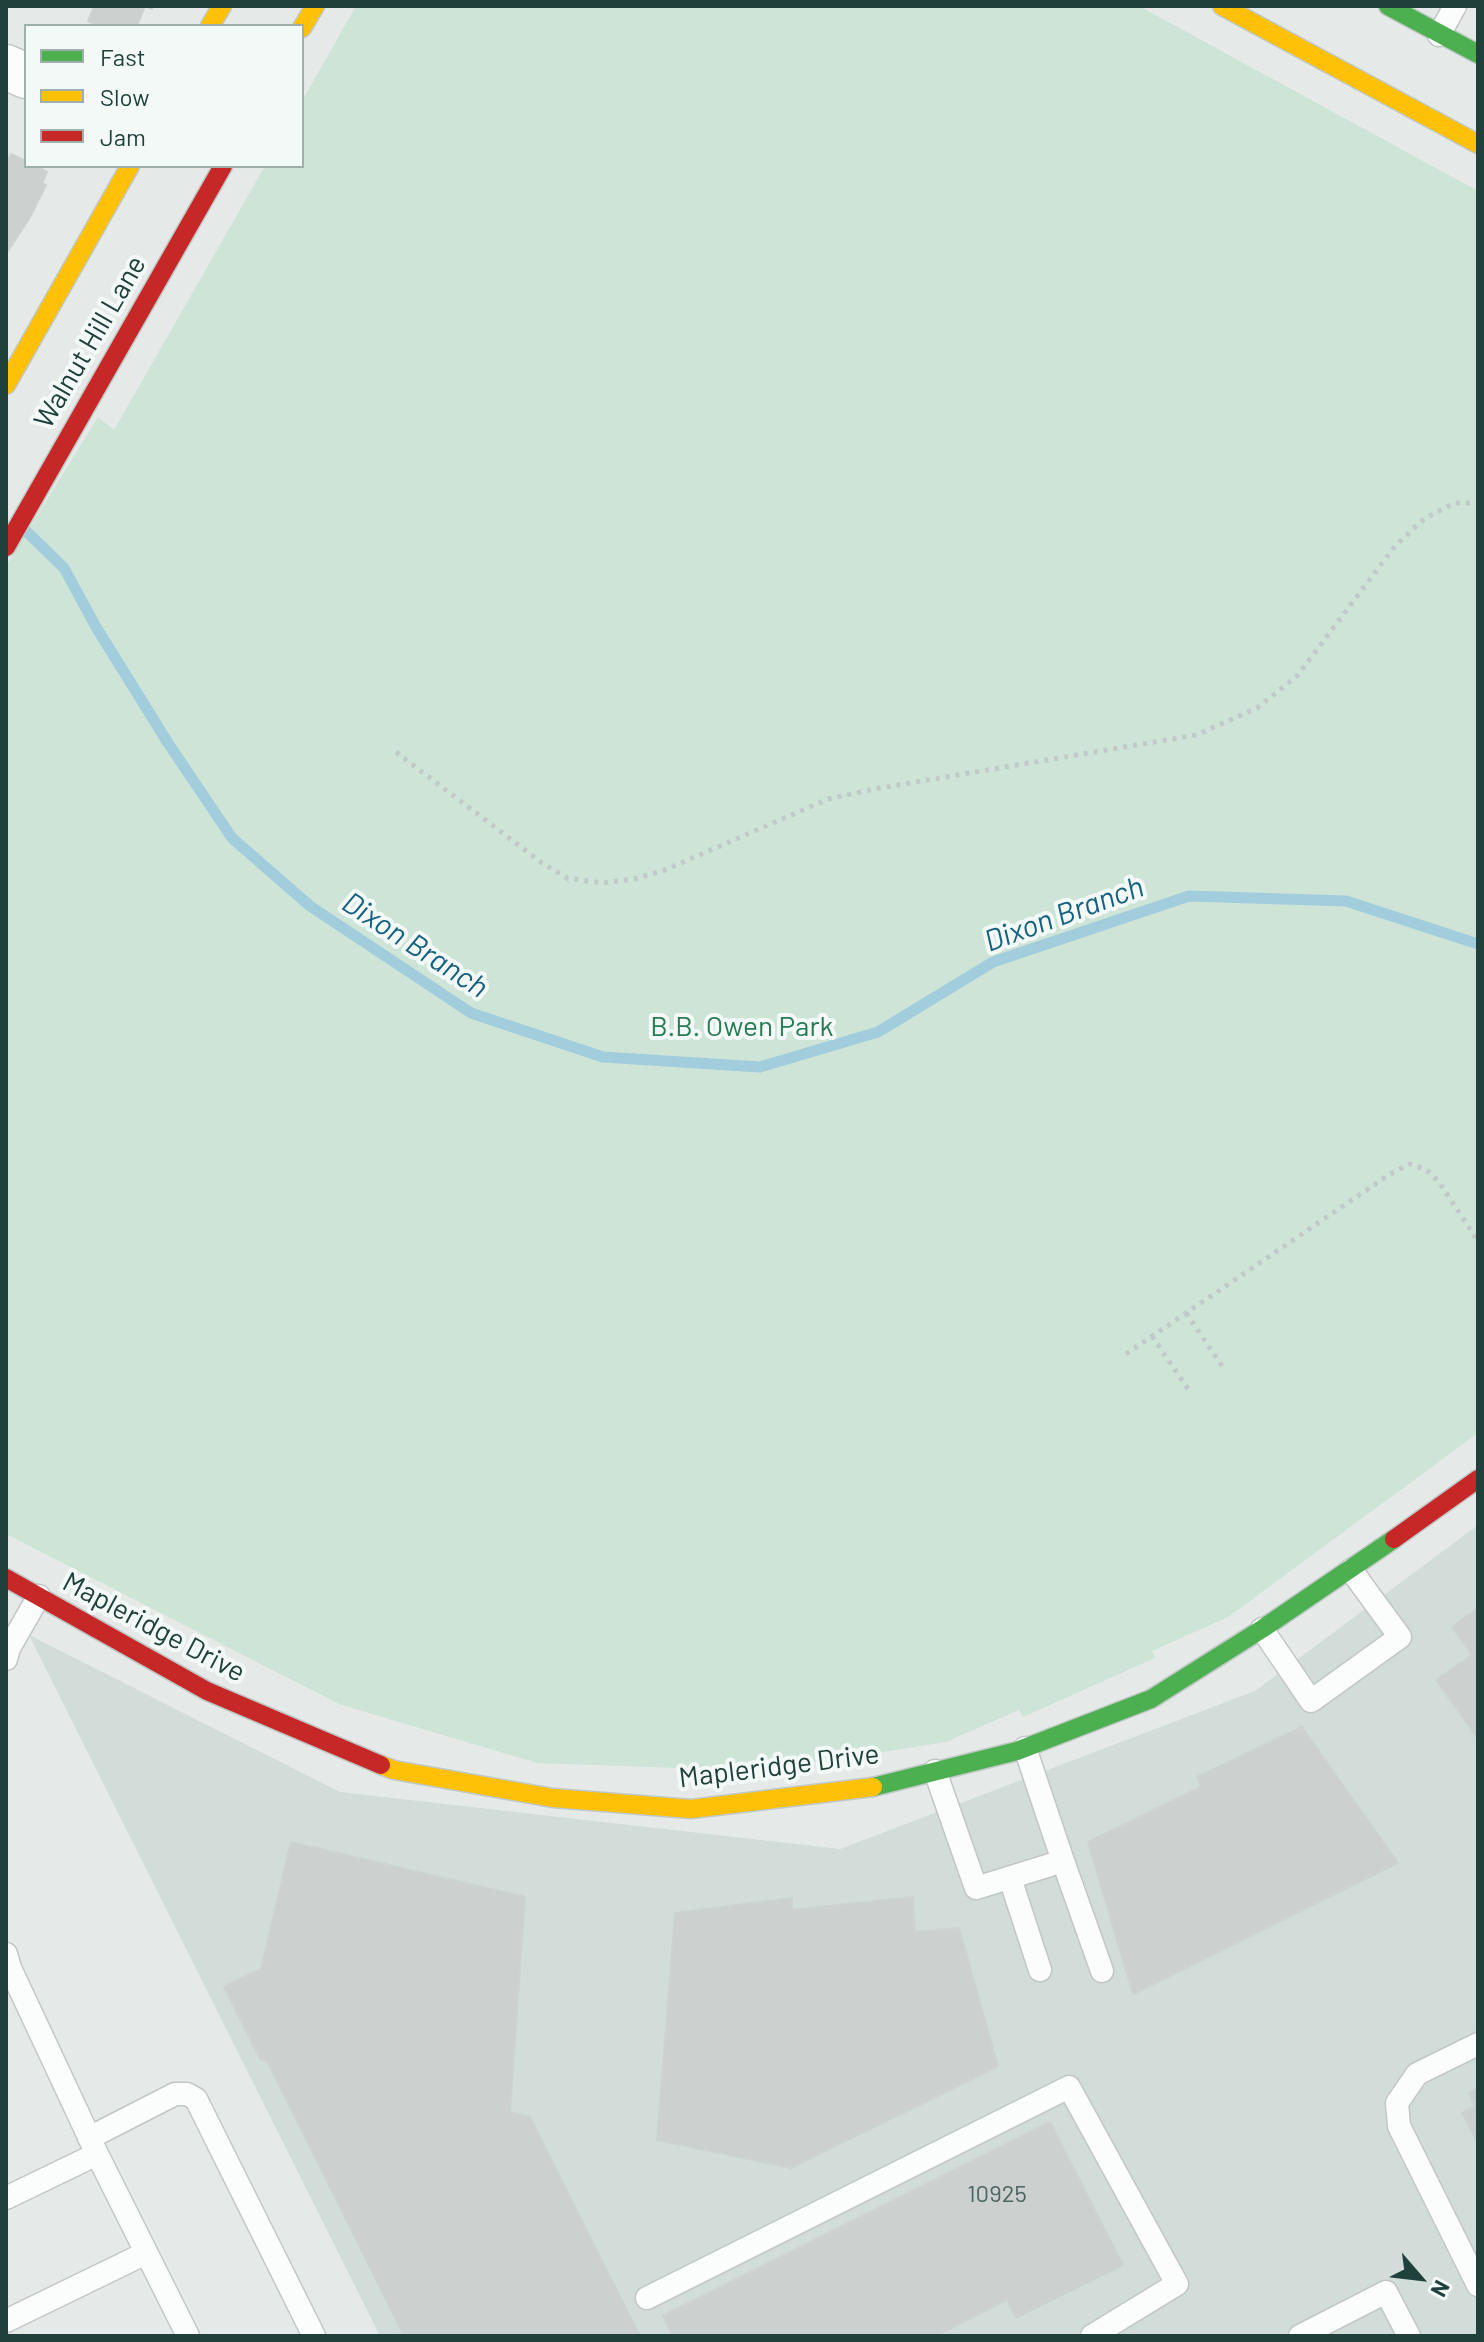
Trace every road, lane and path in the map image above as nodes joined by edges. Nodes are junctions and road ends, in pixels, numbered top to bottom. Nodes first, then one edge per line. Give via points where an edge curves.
1 (222, 6) edge
2 (315, 6) edge
3 (1222, 6) edge
4 (1388, 6) edge
5 (1455, 6) edge
6 (211, 24) edge
7 (304, 25) edge
8 (1439, 35) junction
9 (1478, 54) edge
10 (1478, 144) edge
11 (129, 168) edge
12 (221, 168) edge
13 (10, 379) edge
14 (1478, 503) edge
15 (6, 547) edge
16 (396, 752) dead end
17 (1478, 1241) edge
18 (1186, 1313) junction
19 (1152, 1336) junction
20 (1126, 1354) dead end
21 (1222, 1366) dead end
22 (1188, 1389) dead end
23 (1478, 1479) edge
24 (1351, 1570) junction
25 (6, 1578) edge
26 (39, 1596) junction
27 (1262, 1629) junction
28 (6, 1659) edge
29 (1025, 1748) junction
30 (935, 1771) junction
31 (1063, 1861) junction
32 (1010, 1878) junction
33 (7, 1964) edge
34 (1040, 1970) dead end
35 (1102, 1971) dead end
36 (1478, 2044) edge
37 (93, 2146) junction
38 (6, 2198) edge
39 (146, 2253) junction
40 (1478, 2285) edge
41 (647, 2298) dead end
42 (6, 2321) edge
43 (188, 2336) edge
44 (314, 2336) edge
45 (1092, 2336) edge
46 (1300, 2336) edge
47 (1409, 2336) edge

1 - 6 street
2 - 7 street
3 - 10 street
4 - 8 street
5 - 8 lane
8 - 9 street
11 - 13 street, Walnut Hill Lane
12 - 15 street, Walnut Hill Lane
14 - 16 path via 1454,503 1424,519 1395,546 1297,676 1257,708 1196,735 828,799 634,879 602,883 567,878
17 - 18 path via 1439,1182 1410,1164
18 - 19 path
18 - 21 path
19 - 20 path
19 - 22 path
23 - 24 street, Mapleridge Drive
24 - 27 street, Mapleridge Drive
24 - 27 lane via 1400,1637 1311,1701
25 - 26 street, Mapleridge Drive
26 - 28 lane
26 - 30 street, Mapleridge Drive via 207,1691 394,1770 553,1798 691,1809 862,1790
27 - 29 street, Mapleridge Drive via 1151,1699
29 - 30 street, Mapleridge Drive
29 - 31 lane
30 - 32 lane via 976,1888
31 - 32 lane
31 - 35 lane
32 - 34 lane
33 - 37 lane
36 - 40 lane via 1417,2074 1397,2103 1399,2126
37 - 38 lane
37 - 39 lane
37 - 44 lane via 175,2094 196,2099
39 - 42 lane
39 - 43 lane
41 - 45 lane via 1069,2087 1177,2284
46 - 47 lane via 1386,2292

